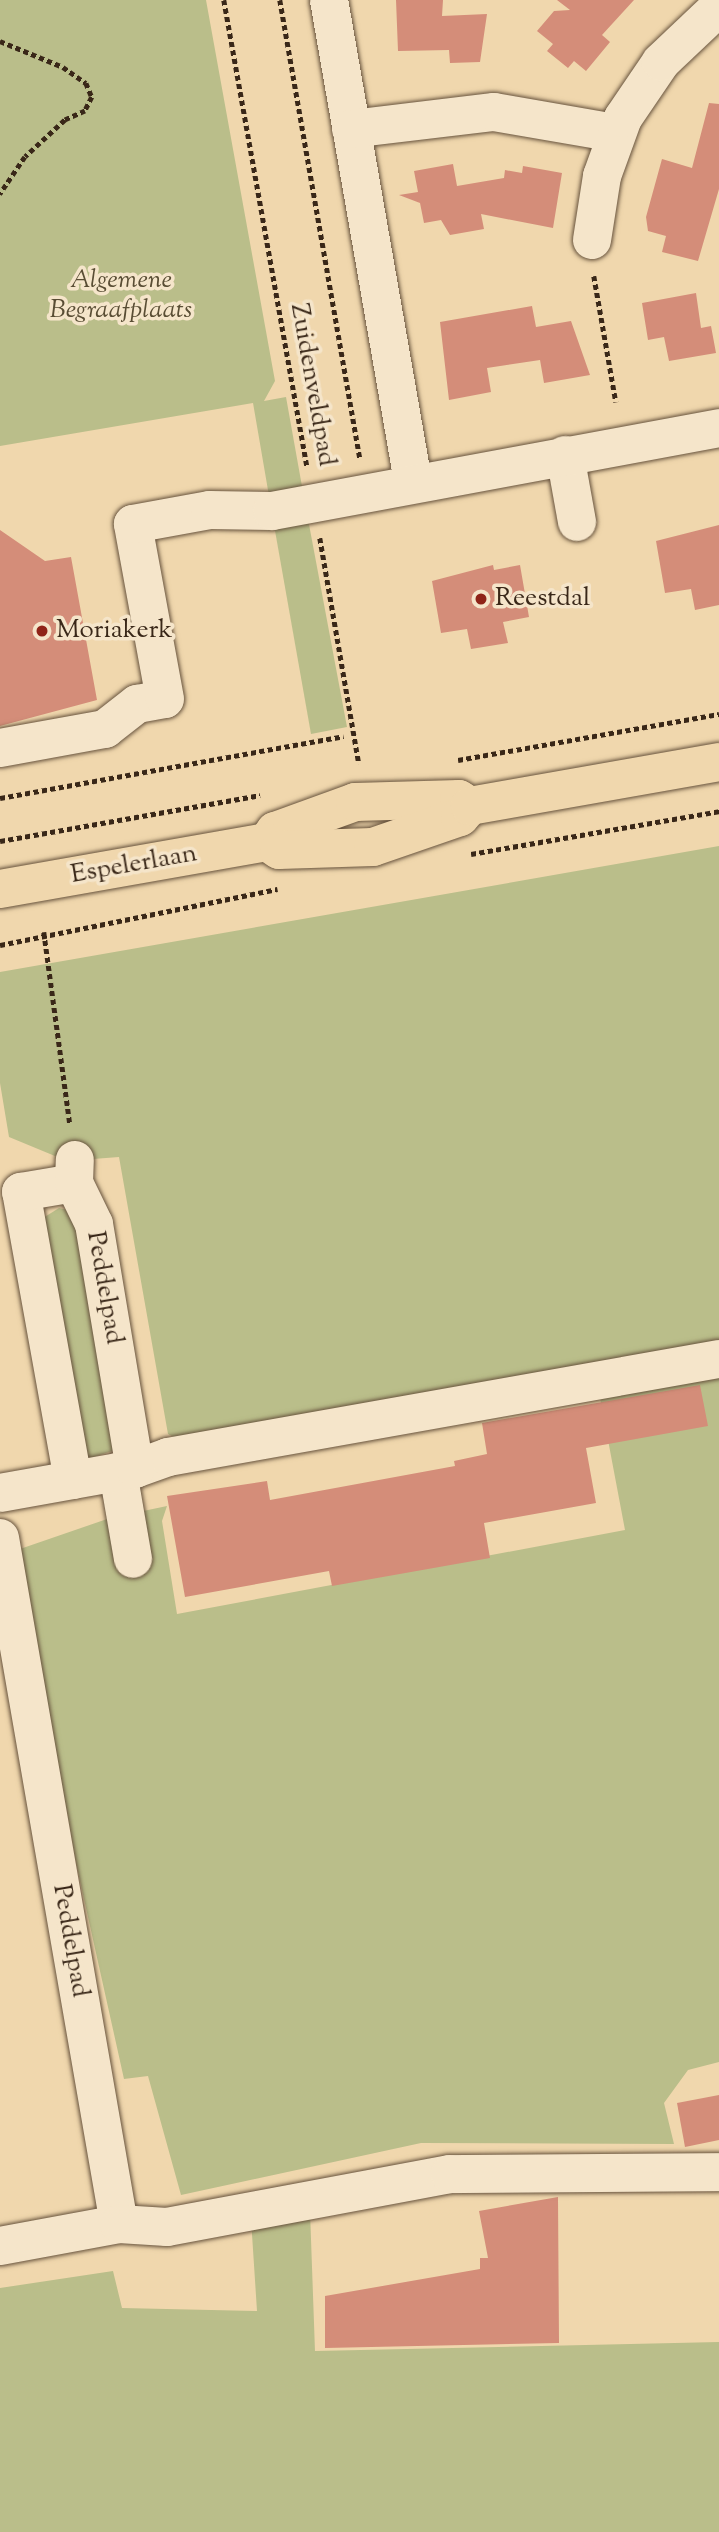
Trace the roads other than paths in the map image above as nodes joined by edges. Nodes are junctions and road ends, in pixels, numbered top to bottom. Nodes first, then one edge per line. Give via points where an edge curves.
1 (329, 0) edge
2 (719, 7) edge
3 (351, 129) junction
4 (616, 134) junction
5 (591, 251) road end
6 (719, 428) edge
7 (565, 455) junction
8 (413, 482) junction
9 (577, 522) dead end
10 (0, 748) edge
11 (719, 762) edge
12 (0, 889) edge
13 (719, 1359) edge
14 (127, 1471) junction
15 (73, 1480) junction
16 (0, 1493) edge
17 (0, 1538) edge
18 (133, 1559) dead end
19 (719, 2172) edge
20 (119, 2224) junction
21 (0, 2246) edge

1 - 3 street
2 - 4 street via 661,62
3 - 4 street via 494,112 564,119
3 - 8 street
4 - 5 street
6 - 7 street
7 - 8 street
7 - 9 street
8 - 10 street via 314,503 133,524 165,699 137,704 105,729
11 - 12 main road, Espelerlaan via 470,806 460,817 382,845 279,850 267,842
13 - 14 street via 168,1457
14 - 15 street
14 - 15 street, Peddelpad via 94,1224 74,1171 21,1192
14 - 18 street, Peddelpad
15 - 16 street
17 - 20 street, Peddelpad
19 - 20 street via 450,2174 167,2227
20 - 21 street

